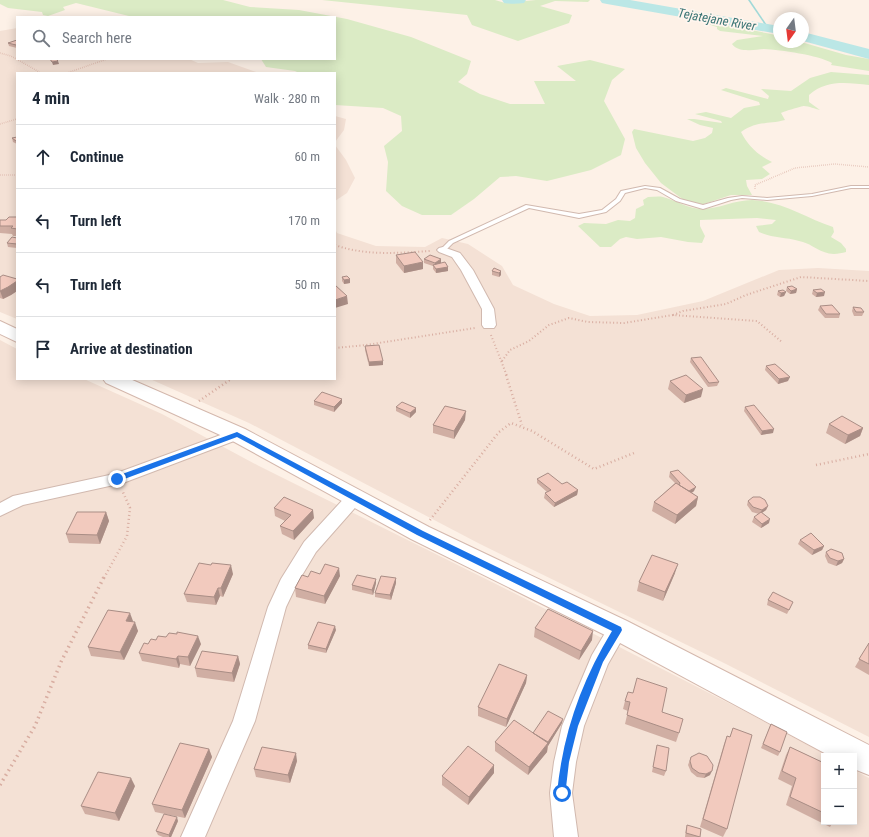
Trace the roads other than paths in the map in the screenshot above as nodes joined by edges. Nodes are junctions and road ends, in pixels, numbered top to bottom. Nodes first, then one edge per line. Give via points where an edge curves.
1 (869, 187) edge
2 (443, 250) joint
3 (489, 325) road end
4 (0, 327) edge
5 (16, 335) edge
6 (115, 380) edge
7 (237, 434) junction
8 (355, 497) junction
9 (0, 510) edge
10 (618, 630) junction
11 (869, 761) edge
12 (193, 837) edge
13 (566, 837) edge

1 - 2 lane via 851,187 812,195 767,199 730,199 703,207 678,200 658,189 645,187 623,192 618,200 604,211 579,216 528,206 451,242
2 - 3 street via 456,255 467,270 488,309
4 - 5 main road
6 - 7 main road
7 - 8 main road
7 - 9 street via 117,479 19,500
8 - 10 main road via 420,533
8 - 12 street via 310,547 290,579 277,607 244,721
10 - 11 main road
10 - 13 street via 599,661 573,726 565,762 562,793

